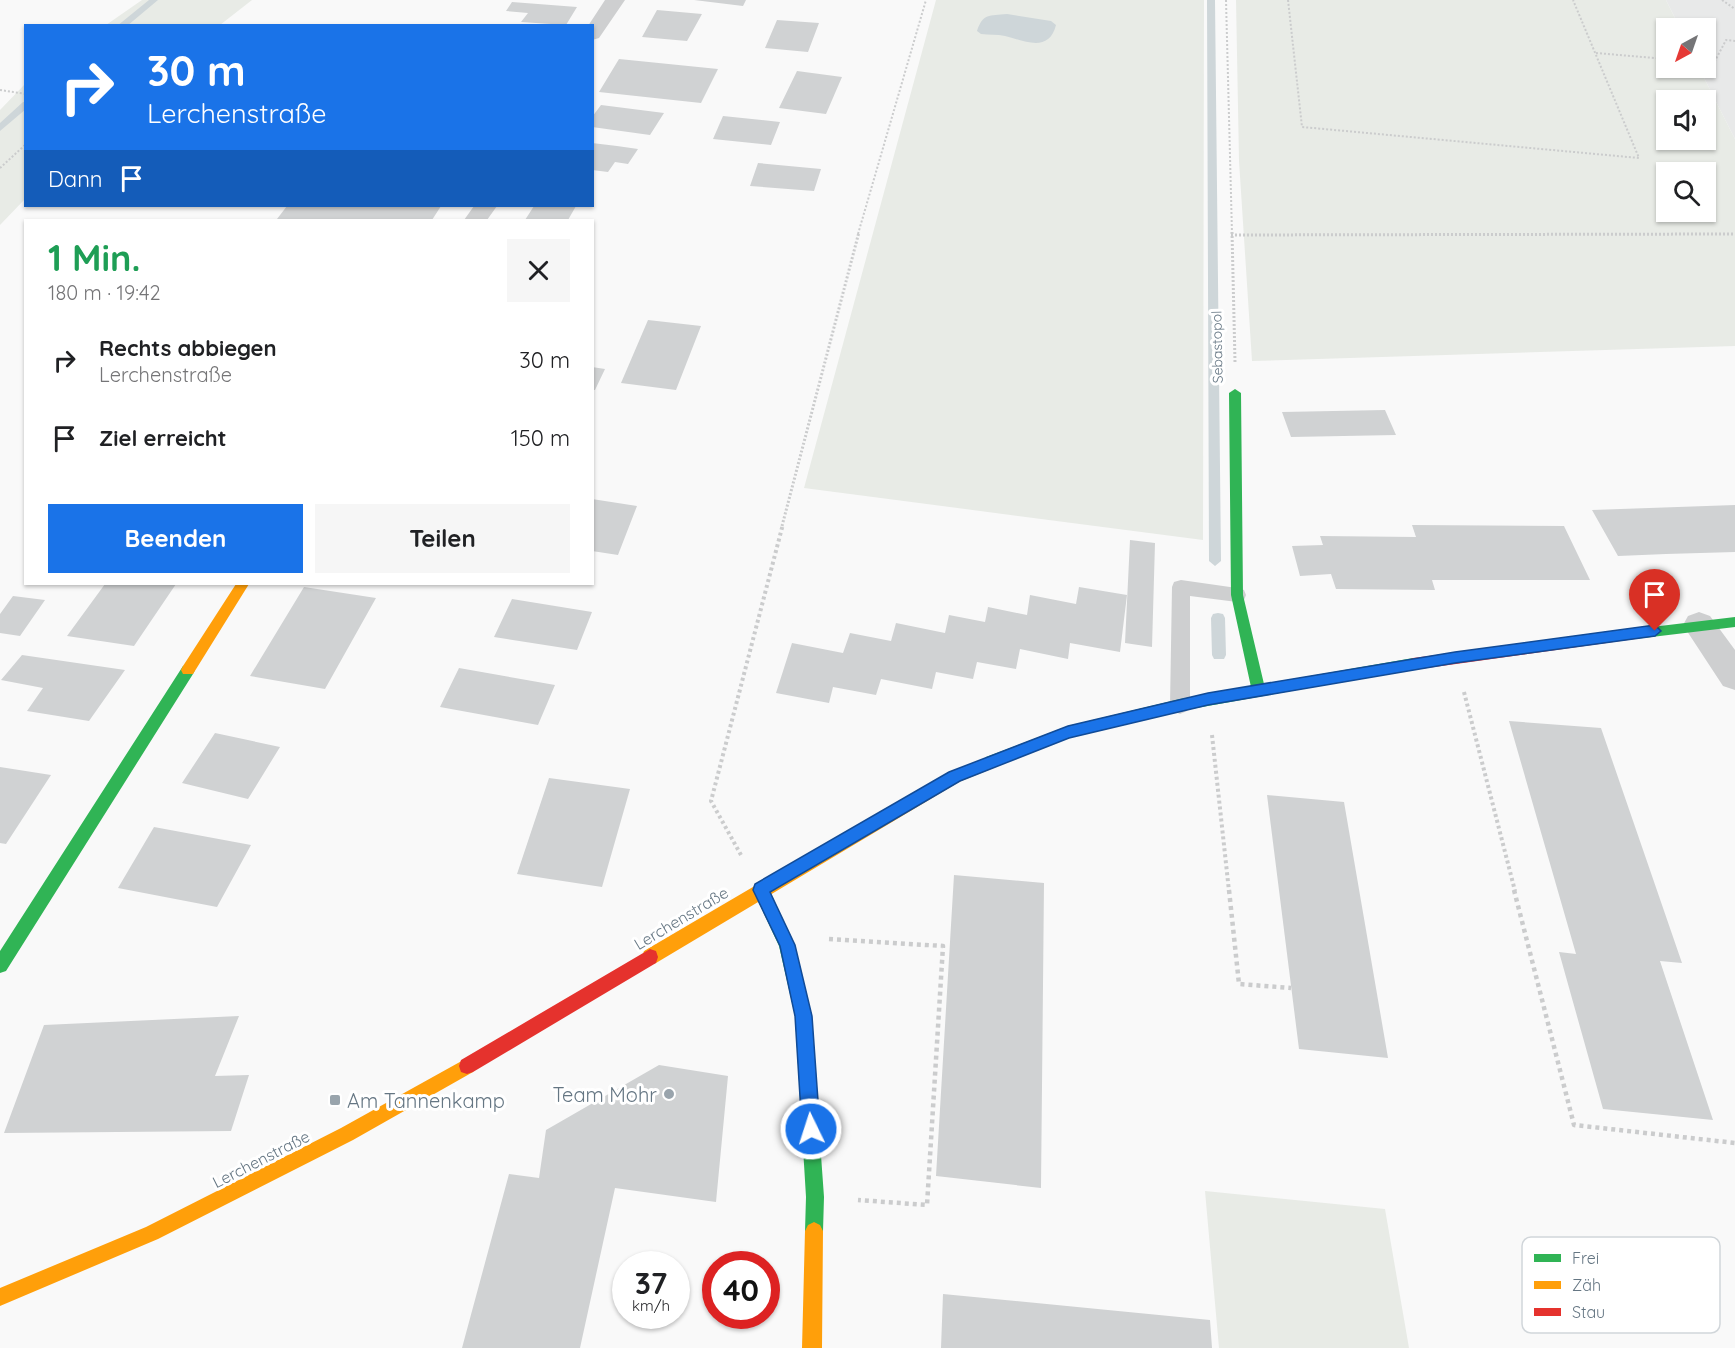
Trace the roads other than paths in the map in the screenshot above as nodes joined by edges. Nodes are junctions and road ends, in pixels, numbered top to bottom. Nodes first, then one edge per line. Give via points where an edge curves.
1 (615, 0) edge
2 (594, 31) edge
3 (1235, 393) road end
4 (242, 585) edge
5 (1237, 595) junction
6 (1735, 622) edge
7 (1699, 625) junction
8 (1735, 676) edge
9 (1259, 691) junction
10 (1180, 705) junction
11 (760, 890) junction
12 (0, 965) edge
13 (0, 1297) edge
14 (812, 1348) edge

1 - 2 street
3 - 5 street, Sebastopol
4 - 12 street
5 - 9 street, Sebastopol
5 - 10 lane via 1181,587
6 - 7 street, Lerchenstraße
7 - 8 street
7 - 9 street, Lerchenstraße via 1455,657
9 - 10 street, Lerchenstraße
10 - 11 street, Lerchenstraße via 1068,732 954,777
11 - 13 street, Lerchenstraße via 528,1031 347,1134 152,1233
11 - 14 street via 788,945 803,1016 815,1197

